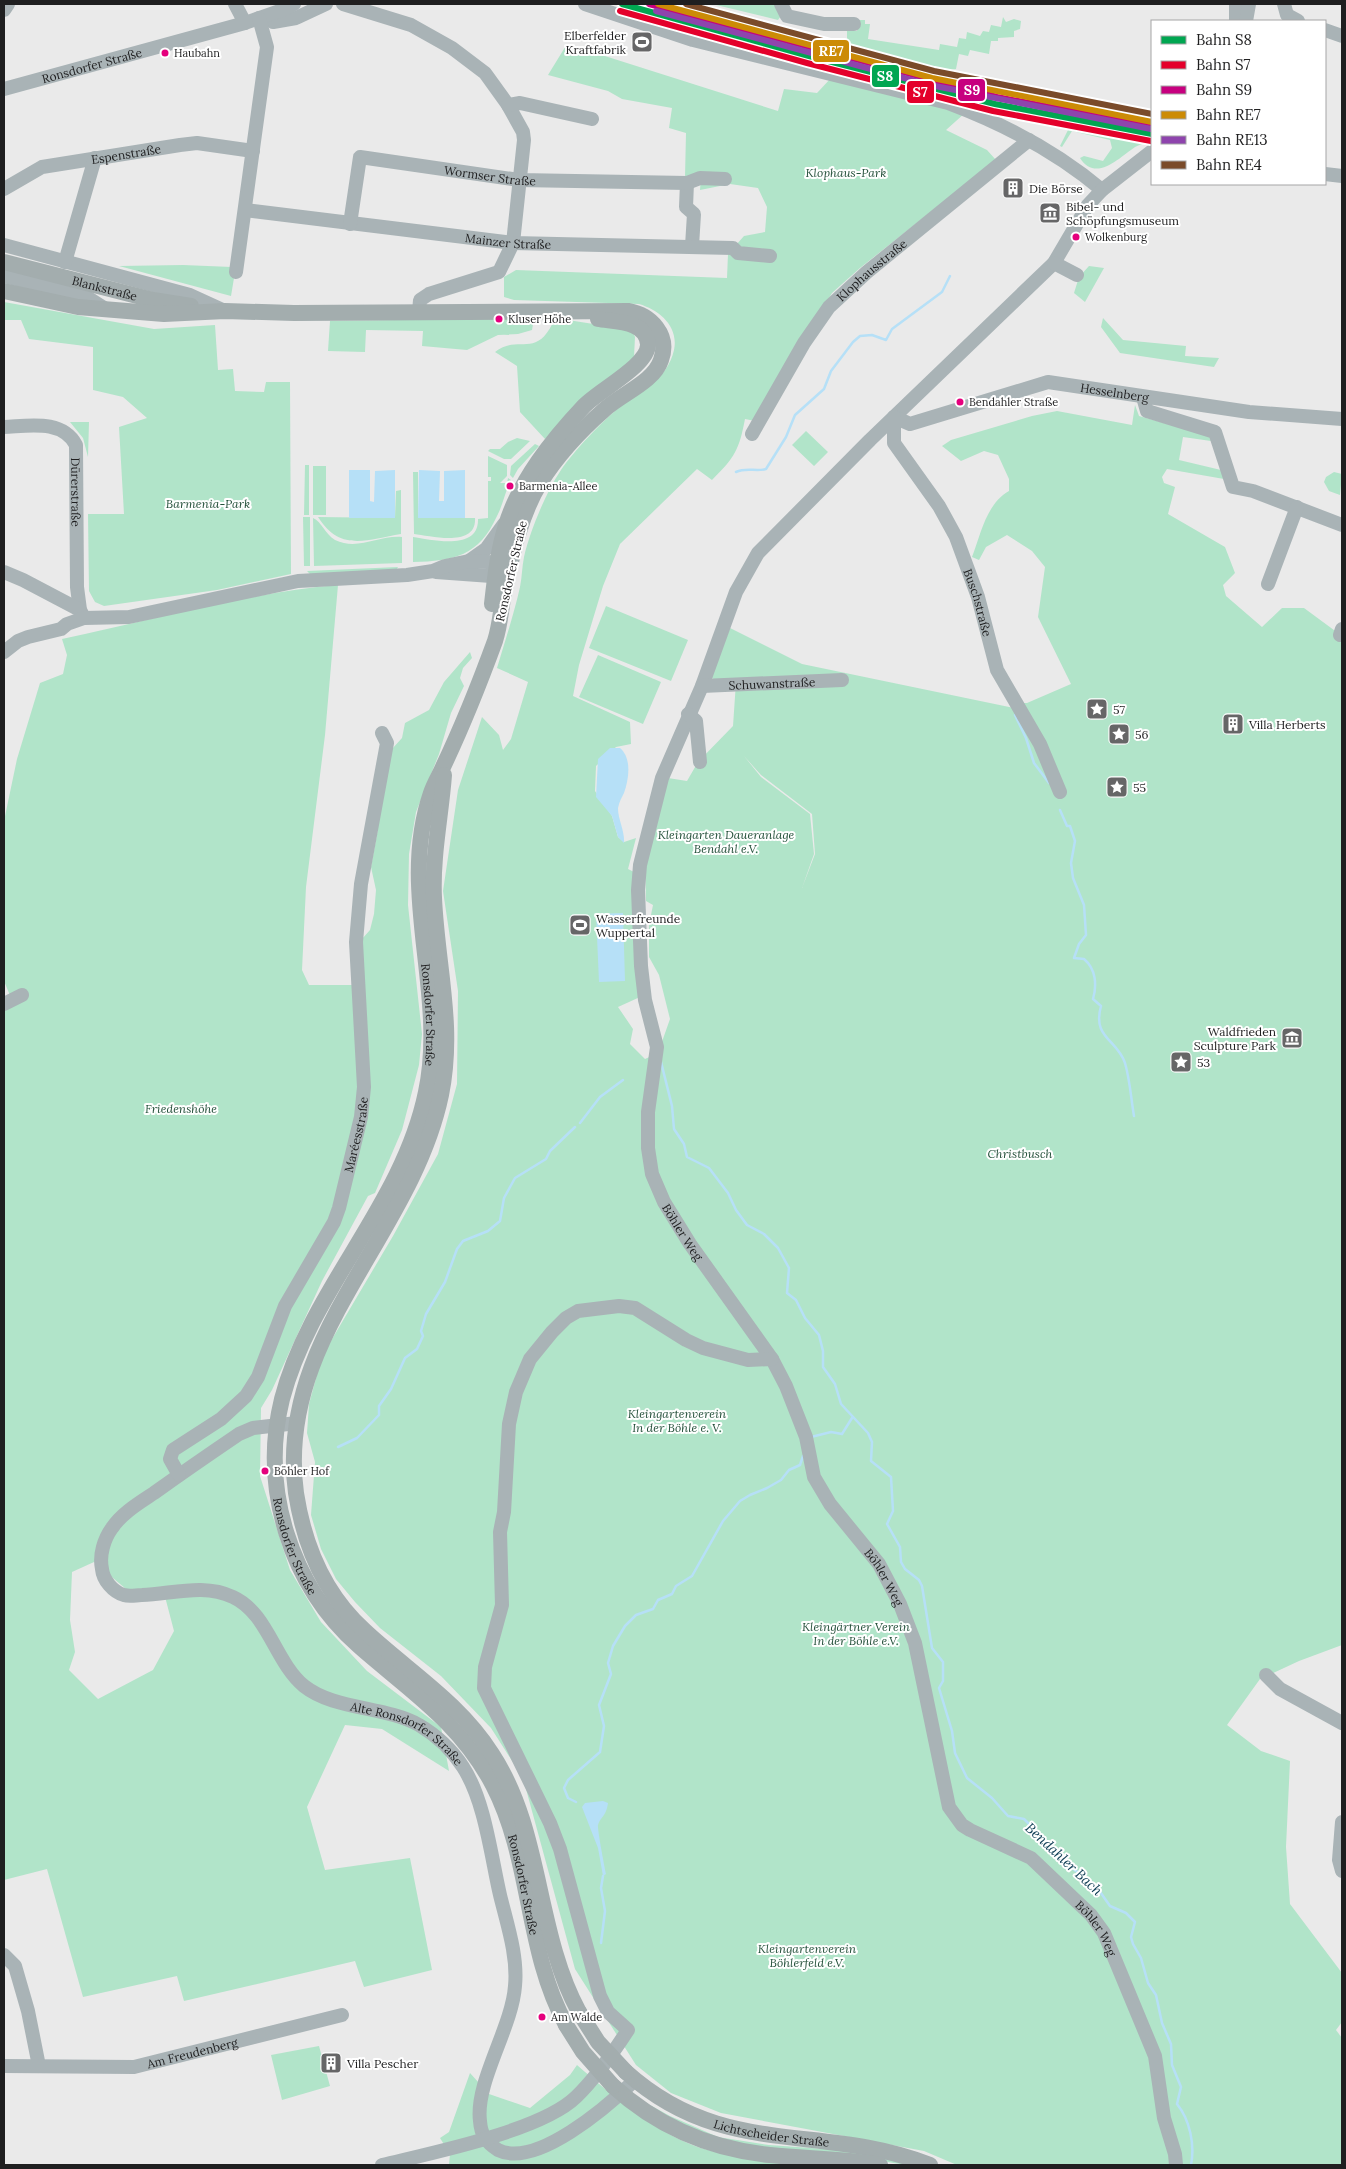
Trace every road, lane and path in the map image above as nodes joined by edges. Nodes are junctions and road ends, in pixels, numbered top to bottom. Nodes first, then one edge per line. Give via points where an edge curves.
1 (8, 4) edge
2 (234, 4) edge
3 (294, 4) edge
4 (326, 4) edge
5 (343, 4) edge
6 (585, 4) edge
7 (781, 4) edge
8 (1236, 4) edge
9 (1249, 4) edge
10 (1284, 4) edge
11 (4, 10) edge
12 (259, 18) junction
13 (1236, 20) edge
14 (1246, 20) edge
15 (1296, 20) edge
16 (273, 22) dead end
17 (245, 23) junction
18 (854, 24) dead end
19 (1326, 30) edge
20 (1342, 36) edge
21 (4, 89) edge
22 (508, 105) junction
23 (592, 119) dead end
24 (1030, 140) junction
25 (253, 151) junction
26 (1151, 152) edge
27 (95, 158) junction
28 (1326, 174) edge
29 (1342, 176) edge
30 (725, 179) dead end
31 (519, 180) junction
32 (687, 183) junction
33 (4, 189) edge
34 (1102, 190) junction
35 (245, 210) junction
36 (350, 224) junction
37 (513, 243) junction
38 (4, 245) edge
39 (692, 246) junction
40 (770, 256) dead end
41 (4, 262) edge
42 (66, 262) junction
43 (1054, 264) junction
44 (236, 272) dead end
45 (1076, 275) dead end
46 (4, 276) edge
47 (4, 291) edge
48 (186, 304) junction
49 (109, 311) junction
50 (205, 311) joint
51 (225, 311) junction
52 (419, 312) junction
53 (580, 312) junction
54 (1143, 397) junction
55 (894, 417) junction
56 (1342, 419) edge
57 (4, 426) edge
58 (752, 434) dead end
59 (1297, 508) junction
60 (508, 520) junction
61 (1342, 524) edge
62 (469, 561) junction
63 (503, 570) junction
64 (433, 571) junction
65 (4, 572) edge
66 (1268, 584) dead end
67 (82, 614) junction
68 (4, 652) edge
69 (842, 680) dead end
70 (702, 686) junction
71 (688, 714) junction
72 (382, 733) dead end
73 (700, 762) dead end
74 (444, 765) junction
75 (1060, 792) dead end
76 (22, 995) dead end
77 (4, 1004) edge
78 (772, 1359) junction
79 (297, 1423) junction
80 (277, 1424) junction
81 (179, 1475) junction
82 (1266, 1675) dead end
83 (1342, 1723) edge
84 (1342, 1822) edge
85 (1342, 1871) edge
86 (4, 1956) edge
87 (342, 2015) dead end
88 (4, 2066) edge
89 (39, 2066) junction
90 (631, 2076) junction
91 (617, 2090) junction
92 (484, 2139) junction
93 (382, 2165) edge
94 (880, 2165) edge
95 (930, 2165) edge
96 (1176, 2165) edge

1 - 11 street
2 - 17 street
3 - 12 street, Ronsdorfer Straße
4 - 16 street via 296,18
5 - 22 street via 411,25 452,48 485,73
6 - 24 street via 693,40 948,103
7 - 18 street via 787,16 824,24
8 - 13 street
9 - 14 street
10 - 15 street via 1286,15
12 - 17 street, Ronsdorfer Straße
12 - 25 street via 267,47
17 - 21 street, Ronsdorfer Straße
19 - 20 street
22 - 23 street via 520,103
22 - 31 street via 523,132
24 - 34 street via 1071,165
24 - 58 street, Klophausstraße via 867,272 829,307 804,343
25 - 27 street, Espenstraße via 197,143
25 - 35 street
26 - 34 street
27 - 33 street, Espenstraße via 42,167
27 - 42 street
28 - 29 street
30 - 32 street, Wormser Straße via 700,178
31 - 32 street, Wormser Straße
31 - 36 street, Wormser Straße via 360,157
31 - 37 street
32 - 39 street via 686,207 694,214
34 - 43 street via 1088,205
35 - 36 street, Mainzer Straße
35 - 44 street
36 - 37 street, Mainzer Straße
37 - 39 street, Mainzer Straße
37 - 52 street via 499,272 429,294 420,300
38 - 42 street, Ronsdorfer Straße
39 - 40 street, Mainzer Straße via 732,248 738,253
41 - 48 main road, Blankstraße via 153,300
42 - 48 street, Ronsdorfer Straße
43 - 45 street
43 - 55 street
46 - 49 street, Ronsdorfer Straße via 85,296
47 - 49 main road, Blankstraße
48 - 49 main road, Ronsdorfer Straße
48 - 50 main road, Blankstraße
48 - 51 street, Ronsdorfer Straße
50 - 51 main road, Ronsdorfer Straße
51 - 52 main road, Ronsdorfer Straße
52 - 53 main road, Ronsdorfer Straße
53 - 60 main road, Ronsdorfer Straße via 599,320 636,326 646,338 647,350 642,360 586,403 549,447 527,480
53 - 63 main road, Ronsdorfer Straße via 628,311 645,316 662,339 660,364 650,376 602,411 557,459 540,482
54 - 55 street, Hesselnberg via 1048,382 910,424
54 - 56 street, Hesselnberg via 1249,412
54 - 59 street via 1147,411 1215,432 1233,487
55 - 70 street via 758,553 736,592
55 - 75 street, Buschstraße via 894,443 939,506 956,538 978,598 997,670 1040,744
57 - 67 street, Dürerstraße via 57,428 68,434 76,445 77,587
59 - 61 street
59 - 66 street
60 - 62 street via 486,549
60 - 63 main road, Ronsdorfer Straße
62 - 63 street
62 - 64 street
63 - 64 street via 445,574
63 - 74 main road, Ronsdorfer Straße via 495,640
64 - 67 street via 298,581 129,617
65 - 67 street
67 - 68 street via 61,629 28,637
69 - 70 street, Schuwanstraße
70 - 71 street
71 - 73 street via 696,721
71 - 78 street, Böhler Weg via 660,784 640,865 641,966 645,1000 657,1047 648,1112 648,1148 652,1174 664,1202
72 - 81 street, Maréesstraße via 387,743 361,884 356,942 364,1087 361,1117 339,1208 285,1306 258,1377 246,1396 221,1419 173,1450 170,1459
74 - 79 main road, Ronsdorfer Straße via 433,881 447,1014 447,1050 441,1095 426,1145 409,1183 321,1341 303,1391
74 - 80 main road, Ronsdorfer Straße via 428,800 419,863 420,920 433,1032 432,1060 424,1103 393,1182 301,1346 288,1378
76 - 77 street
78 - 92 street via 748,1360 703,1348 635,1308 596,1308 578,1311 552,1332 530,1359 516,1392 509,1424 500,1532 501,1607 485,1668 484,1688 560,1849 600,1996 608,2012 628,2030 575,2098 532,2122
78 - 96 street, Böhler Weg via 800,1420 814,1477 830,1504 879,1564 916,1644 949,1807 962,1825 970,1830 1031,1858 1100,1926 1155,2056 1164,2118
79 - 80 street, Alte Ronsdorfer Straße
79 - 90 main road, Ronsdorfer Straße, bridge via 296,1495 307,1541 320,1571 349,1616 459,1712 499,1765 525,1828 554,1953 565,1984 598,2042
80 - 81 street, Alte Ronsdorfer Straße via 239,1434
80 - 91 main road, Ronsdorfer Straße, bridge via 275,1462 279,1505 302,1572 327,1612 345,1633 444,1717 482,1766 498,1794 509,1826 540,1962 556,2005 582,2052
81 - 92 street, Alte Ronsdorfer Straße via 130,1510 111,1529 104,1542 101,1560 102,1573 114,1590 129,1596 196,1589 238,1599 257,1618 280,1658 302,1685 321,1696 399,1716 417,1724 448,1748 470,1780 477,1796 513,1954 516,1984 510,2014 481,2096 479,2120
82 - 83 street via 1280,1689
84 - 85 street via 1338,1860
86 - 89 street via 15,1966
87 - 89 street, Am Freudenberg via 134,2067
88 - 89 street, Am Freudenberg
90 - 91 street
90 - 95 main road, Lichtscheider Straße via 682,2112 726,2128 765,2136 865,2147
91 - 92 street via 604,2111 535,2155 506,2156
91 - 94 main road, Lichtscheider Straße via 666,2125 718,2146 762,2154
92 - 93 street

